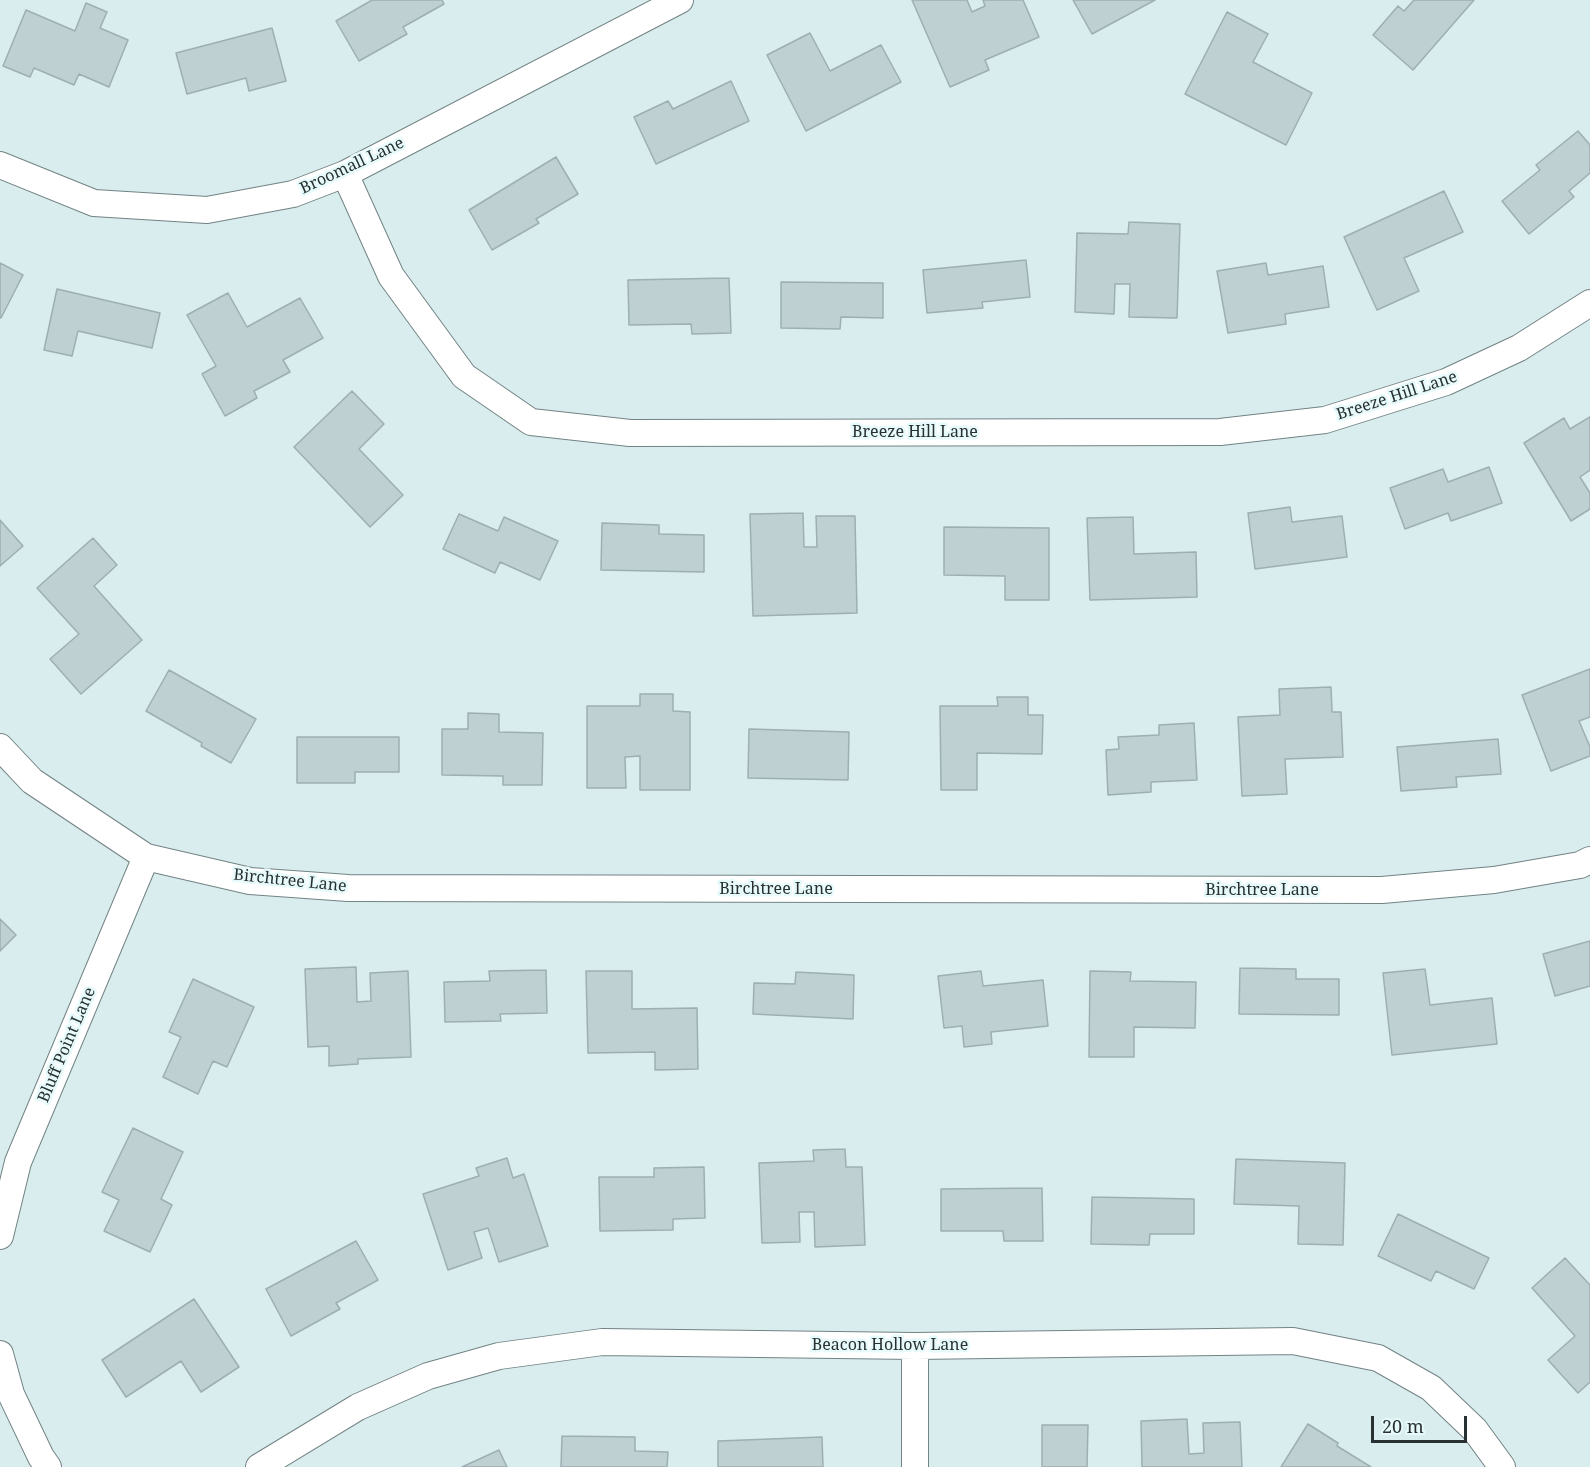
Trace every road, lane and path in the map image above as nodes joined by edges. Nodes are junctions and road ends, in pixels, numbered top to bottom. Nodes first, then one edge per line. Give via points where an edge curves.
1 (680, 0) edge
2 (0, 165) edge
3 (345, 174) junction
4 (1590, 303) edge
5 (0, 747) edge
6 (146, 857) junction
7 (1590, 860) edge
8 (0, 1236) edge
9 (915, 1346) junction
10 (0, 1354) edge
11 (48, 1467) edge
12 (259, 1467) edge
13 (915, 1467) edge
14 (1502, 1467) edge

1 - 3 street, Broomall Lane
2 - 3 street, Broomall Lane via 94,203 207,210 293,194
3 - 4 street, Breeze Hill Lane via 391,276 464,376 531,422 630,433 1220,432 1325,420 1446,382 1518,348
5 - 6 street, Birchtree Lane via 32,781
6 - 7 street, Birchtree Lane via 250,880 348,888 1382,890 1494,880
6 - 8 street, Bluff Point Lane via 18,1161
9 - 12 street, Beacon Hollow Lane via 602,1342 499,1356 428,1376 358,1407
9 - 13 street
9 - 14 street, Beacon Hollow Lane via 1303,1343 1378,1359 1431,1388 1475,1430
10 - 11 street via 10,1394

